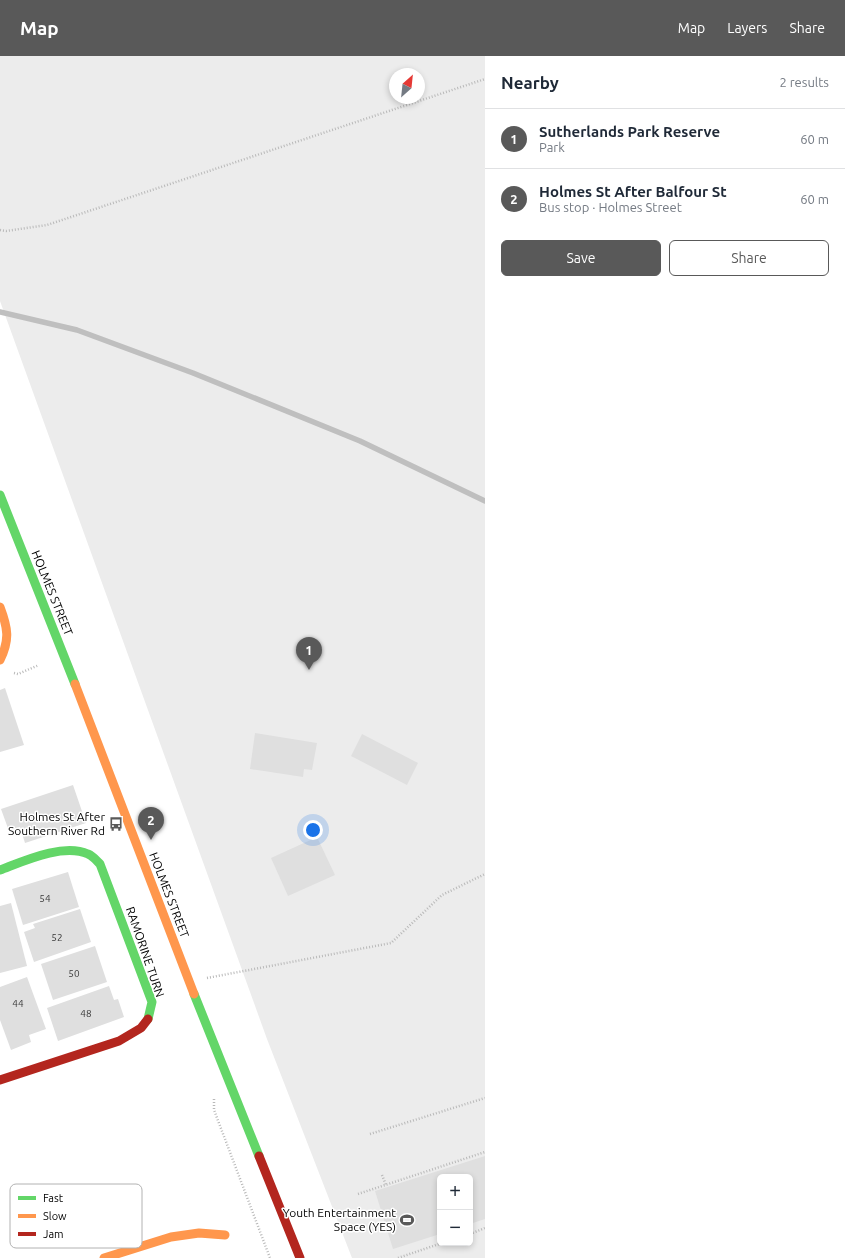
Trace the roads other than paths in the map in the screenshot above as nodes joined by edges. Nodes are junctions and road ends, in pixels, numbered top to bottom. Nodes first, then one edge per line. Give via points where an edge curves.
1 (0, 495) edge
2 (0, 607) edge
3 (0, 660) edge
4 (0, 870) edge
5 (0, 1080) edge
6 (224, 1235) dead end
7 (142, 1246) edge
8 (136, 1248) edge
9 (104, 1258) edge
10 (300, 1258) edge

1 - 10 main road, HOLMES STREET via 94,731 189,982
2 - 3 main road via 8,632 8,642
4 - 5 main road, RAMORINE TURN via 51,853 72,850 93,857 100,864 152,1002 147,1021 140,1031 111,1044
6 - 7 main road via 199,1233 171,1237
8 - 9 main road

